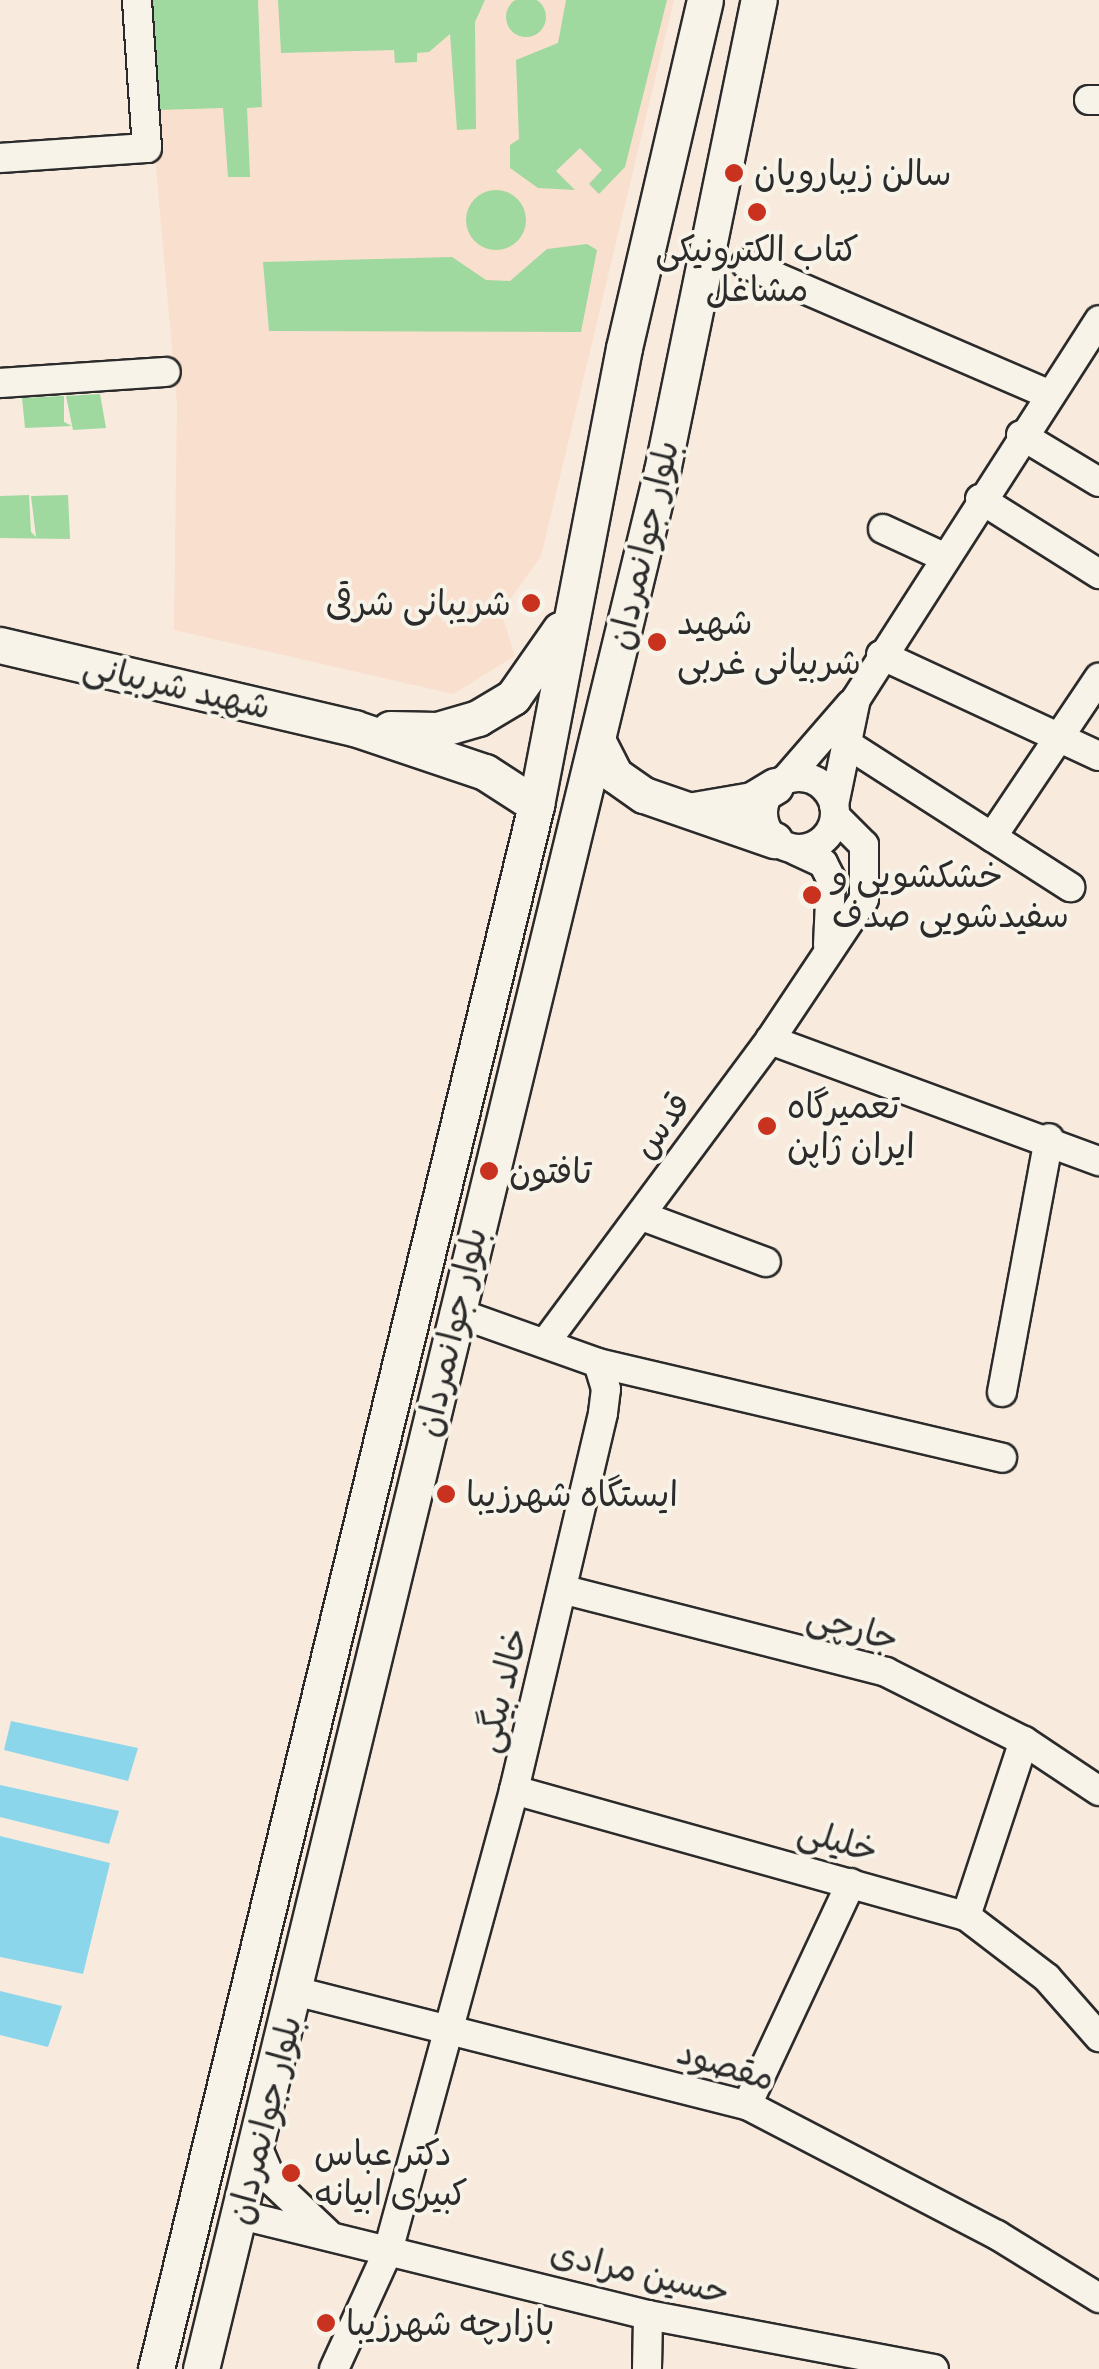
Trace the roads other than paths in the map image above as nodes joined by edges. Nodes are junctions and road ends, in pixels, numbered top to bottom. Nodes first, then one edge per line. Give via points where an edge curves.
1 (137, 0) edge
2 (705, 0) edge
3 (758, 0) edge
4 (0, 158) edge
5 (746, 264) dead end
6 (1099, 320) edge
7 (624, 348) junction
8 (686, 353) junction
9 (166, 372) dead end
10 (0, 382) edge
11 (1048, 394) junction
12 (1021, 435) junction
13 (602, 457) junction
14 (662, 471) junction
15 (1099, 482) edge
16 (980, 499) junction
17 (882, 530) dead end
18 (944, 557) junction
19 (1099, 574) edge
20 (575, 604) junction
21 (0, 646) edge
22 (881, 655) junction
23 (1099, 678) edge
24 (856, 699) junction
25 (354, 728) junction
26 (597, 740) junction
27 (1060, 740) junction
28 (844, 742) junction
29 (1099, 756) edge
30 (780, 782) junction
31 (644, 795) junction
32 (536, 804) junction
33 (835, 810) junction
34 (688, 811) junction
35 (573, 825) junction
36 (992, 837) junction
37 (785, 845) junction
38 (1070, 887) dead end
39 (828, 945) junction
40 (770, 1040) junction
41 (1050, 1138) junction
42 (1099, 1162) edge
43 (642, 1216) junction
44 (766, 1262) dead end
45 (456, 1312) junction
46 (545, 1343) junction
47 (598, 1363) junction
48 (1002, 1392) dead end
49 (1002, 1458) dead end
50 (564, 1590) junction
51 (1024, 1741) junction
52 (514, 1790) junction
53 (1099, 1791) edge
54 (851, 1883) junction
55 (966, 1916) junction
56 (295, 1991) junction
57 (448, 2033) junction
58 (1099, 2037) edge
59 (748, 2105) junction
60 (258, 2146) junction
61 (241, 2215) junction
62 (332, 2238) junction
63 (388, 2251) junction
64 (1099, 2298) edge
65 (648, 2315) junction
66 (162, 2355) edge
67 (342, 2366) edge
68 (201, 2369) edge
69 (647, 2369) edge
70 (934, 2369) edge

1 - 4 street via 147,148
2 - 7 main road, بلوار جوانمردان
3 - 8 main road, بلوار جوانمردان
5 - 11 street
6 - 11 street
7 - 8 main road via 638,382 658,384
7 - 13 main road, بلوار جوانمردان
8 - 14 main road, بلوار جوانمردان
9 - 10 street
11 - 12 street
12 - 15 street
12 - 16 street
13 - 14 main road via 630,426 647,429
13 - 20 main road, بلوار جوانمردان
14 - 26 main road, بلوار جوانمردان
16 - 18 street
16 - 19 street
17 - 18 street
18 - 22 street
20 - 25 main road, شهید شربیانی via 542,663 512,697 478,718 438,730
20 - 32 main road, بلوار جوانمردان
21 - 25 main road, شهید شربیانی
22 - 24 street
22 - 27 street
23 - 27 street
24 - 28 street
24 - 30 street
25 - 32 main road, شهید شربیانی via 485,772
26 - 31 main road via 616,775
26 - 35 main road, بلوار جوانمردان
27 - 29 street
27 - 36 street
28 - 33 street
28 - 36 street
30 - 33 street via 821,784
30 - 34 main road via 752,800
30 - 37 street via 763,807
31 - 34 main road
31 - 35 main road via 606,802
32 - 66 main road, بلوار جوانمردان
33 - 37 street via 826,837
33 - 39 street, قدس via 864,846 869,869 864,899
34 - 37 main road
35 - 45 main road, بلوار جوانمردان
36 - 38 street
37 - 39 street, قدس via 823,863 831,879
39 - 40 street, قدس
40 - 41 street
40 - 43 street, قدس
41 - 42 street
41 - 48 street
43 - 44 street
43 - 46 street, قدس
45 - 46 street
45 - 56 main road, بلوار جوانمردان
46 - 47 street
47 - 49 street
47 - 50 street, خالد بیگی via 606,1389 603,1413
50 - 51 street, جارچی via 886,1672
50 - 52 street, خالد بیگی
51 - 53 street, جارچی
51 - 55 street
52 - 54 street, خلیلی
52 - 57 street, خالد بیگی
54 - 55 street, خلیلی
54 - 59 street
55 - 58 street, خلیلی via 1047,1978
56 - 57 street, مقصود
56 - 60 main road, بلوار جوانمردان
57 - 59 street, مقصود
57 - 63 street, خالد بیگی
59 - 64 street, مقصود via 998,2234
60 - 61 main road, بلوار جوانمردان
60 - 62 street via 272,2181
61 - 62 street, حسین مرادی
61 - 68 main road, بلوار جوانمردان
62 - 63 street, حسین مرادی
63 - 65 street, حسین مرادی
63 - 67 street, خالد بیگی
65 - 69 street
65 - 70 street, حسین مرادی

